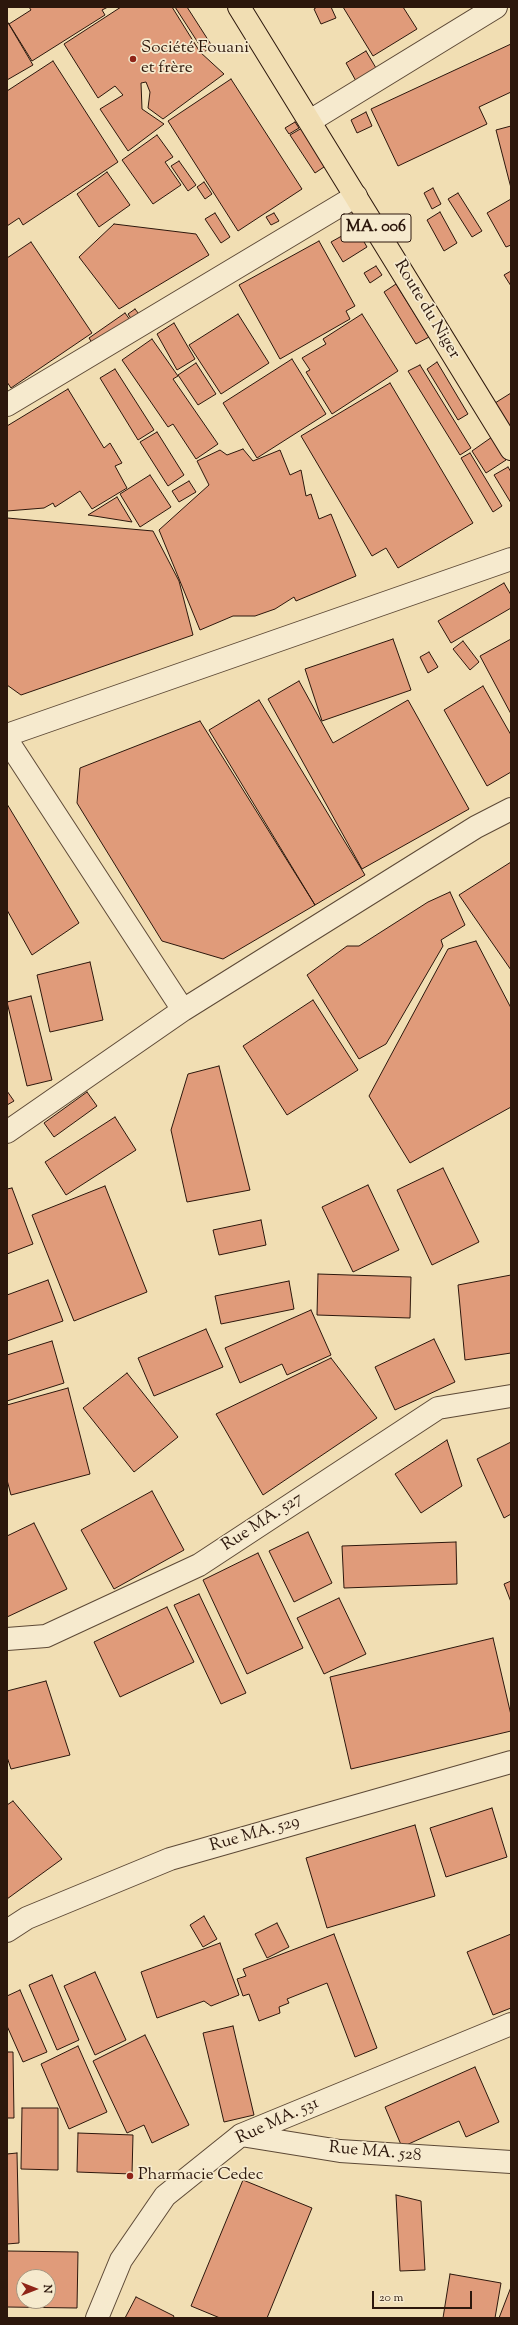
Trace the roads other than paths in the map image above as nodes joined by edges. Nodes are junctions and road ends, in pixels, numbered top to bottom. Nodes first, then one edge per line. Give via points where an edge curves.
1 (239, 7) edge
2 (496, 7) edge
3 (310, 121) junction
4 (356, 196) junction
5 (7, 405) edge
6 (511, 449) edge
7 (511, 559) edge
8 (7, 735) edge
9 (7, 740) edge
10 (511, 810) edge
11 (183, 1010) junction
12 (7, 1132) edge
13 (511, 1396) edge
14 (7, 1639) edge
15 (511, 1762) edge
16 (7, 1931) edge
17 (511, 2024) edge
18 (241, 2135) junction
19 (511, 2162) edge
20 (97, 2318) edge

1 - 3 main road, Route du Niger / MA. 006
2 - 3 street
3 - 4 main road, Route du Niger / MA. 006
4 - 5 street
4 - 6 main road, Route du Niger / MA. 006
7 - 8 street
9 - 11 street
10 - 11 street via 476,827
11 - 12 street
13 - 14 street, Rue MA. 527 via 438,1408 199,1565 46,1636
15 - 16 street, Rue MA. 529 via 170,1859 27,1918
17 - 18 street, Rue MA. 531
18 - 19 street, Rue MA. 528 via 340,2151
18 - 20 street, Rue MA. 531 via 165,2196 121,2260

